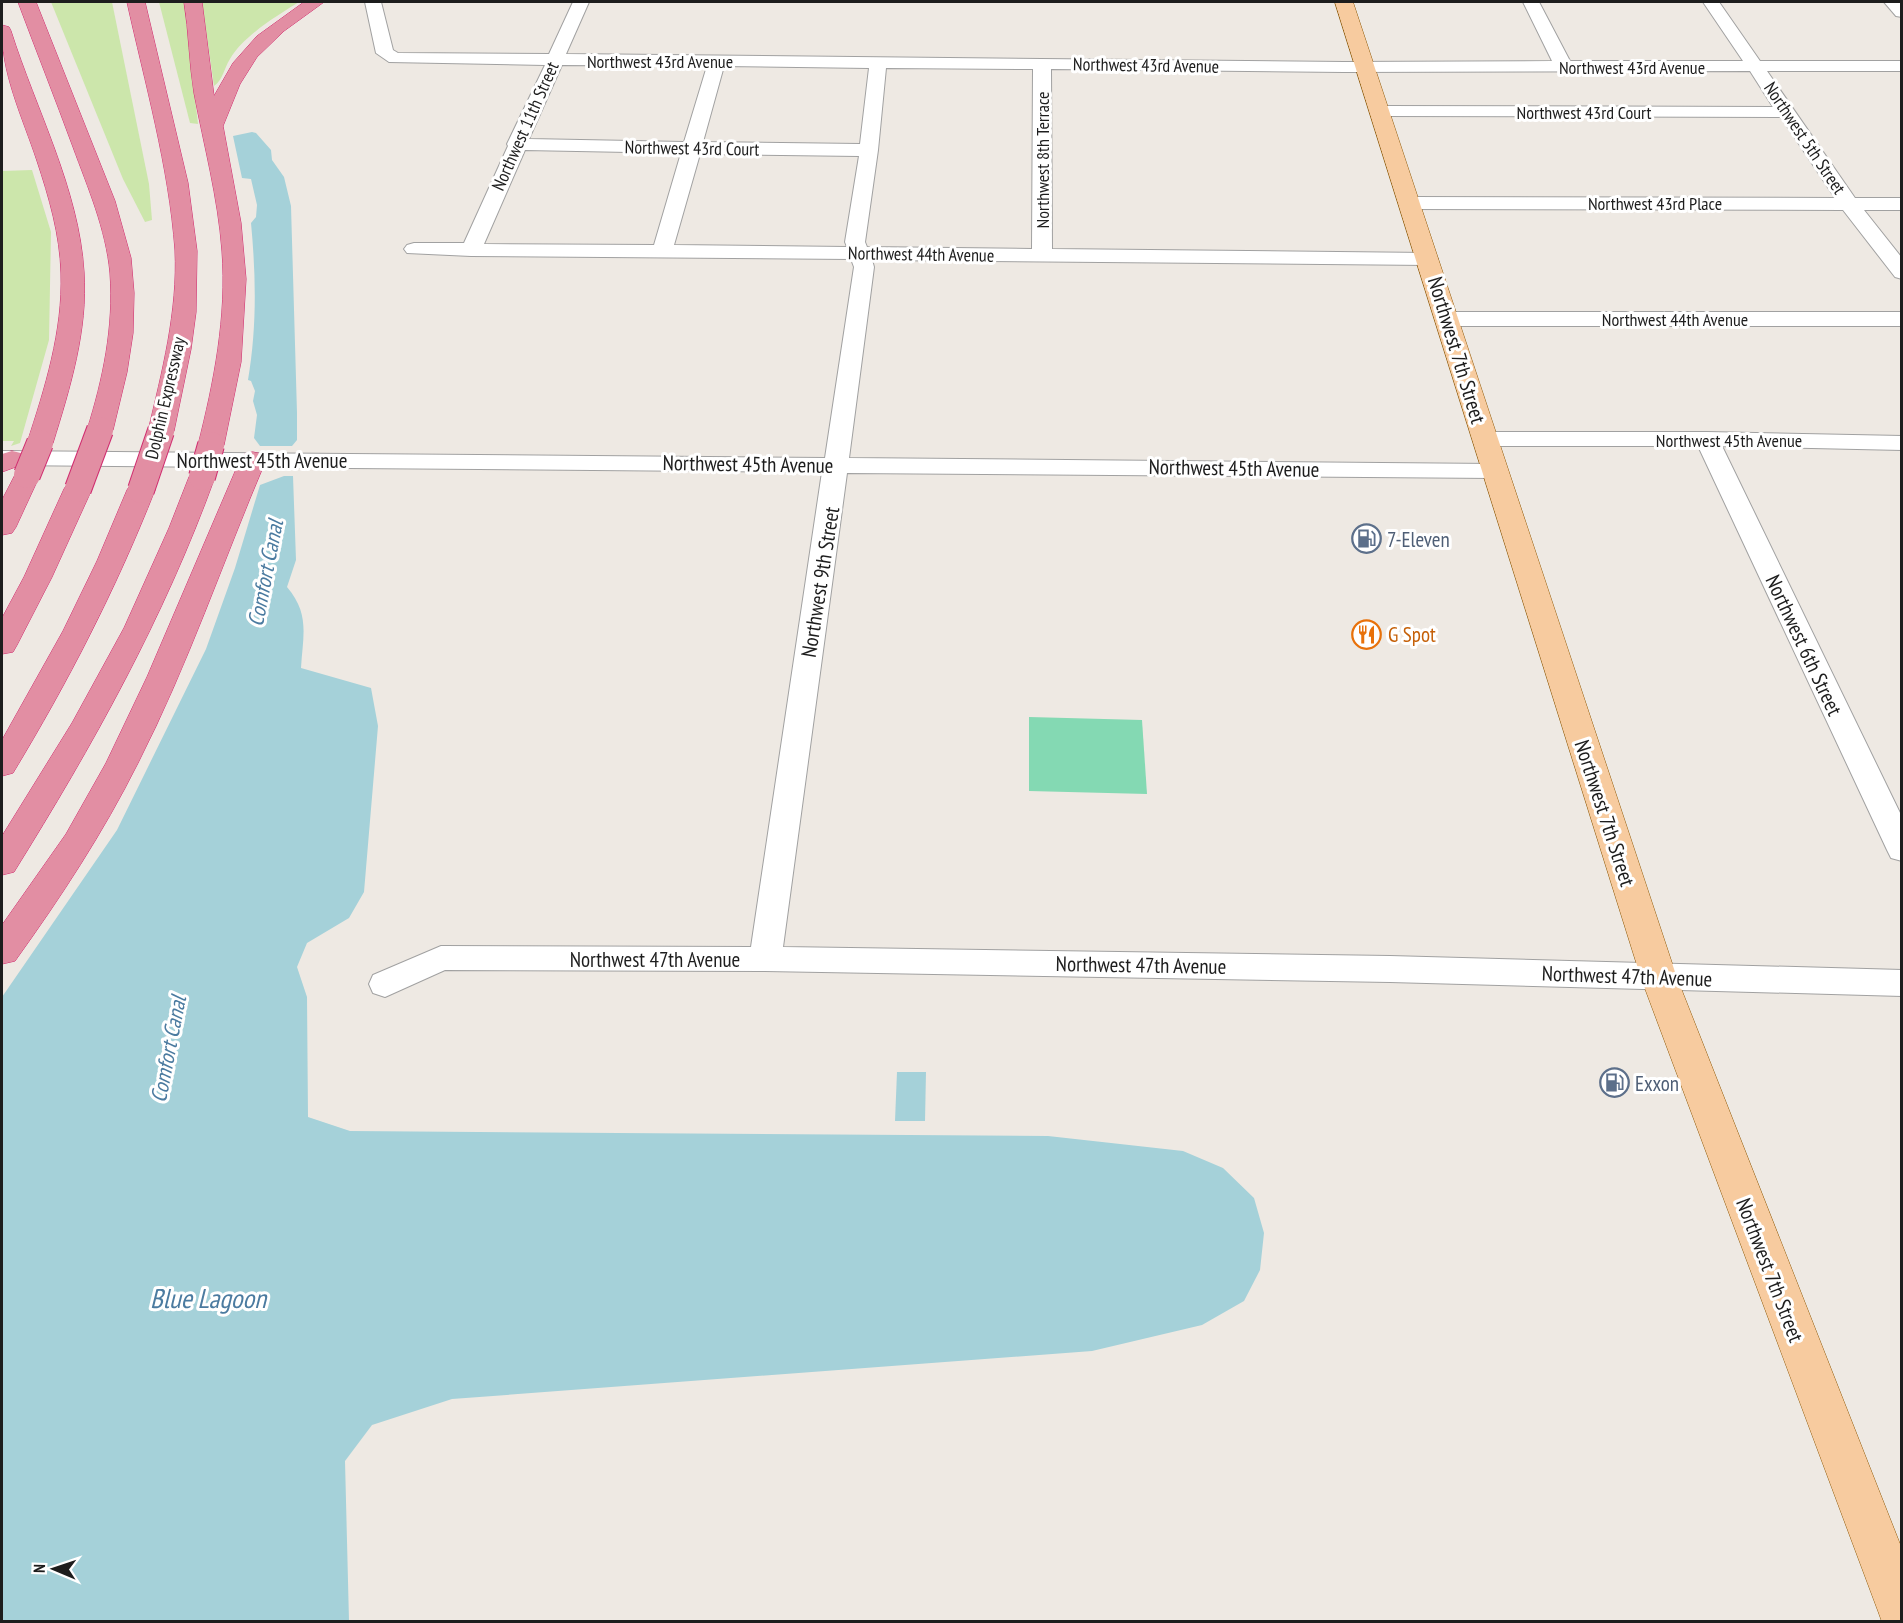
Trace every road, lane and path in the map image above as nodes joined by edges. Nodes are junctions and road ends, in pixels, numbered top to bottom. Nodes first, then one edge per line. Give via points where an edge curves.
1 (27, 2) edge
2 (136, 2) edge
3 (315, 2) edge
4 (373, 2) edge
5 (581, 2) edge
6 (1344, 2) edge
7 (1531, 2) edge
8 (1711, 2) edge
9 (1892, 2) edge
10 (193, 3) edge
11 (1902, 12) edge
12 (2, 32) edge
13 (555, 60) junction
14 (717, 61) junction
15 (878, 63) junction
16 (1042, 64) junction
17 (1757, 66) junction
18 (1902, 66) edge
19 (1364, 67) junction
20 (1564, 67) junction
21 (1380, 111) junction
22 (1788, 112) junction
23 (213, 126) junction
24 (516, 144) junction
25 (691, 148) junction
26 (869, 150) junction
27 (1409, 203) junction
28 (1849, 204) junction
29 (1902, 204) edge
30 (414, 249) dead end
31 (471, 250) junction
32 (662, 252) junction
33 (860, 253) junction
34 (1042, 255) junction
35 (1428, 259) junction
36 (1902, 273) edge
37 (1448, 319) junction
38 (1902, 319) edge
39 (1485, 439) junction
40 (1707, 439) junction
41 (1902, 443) edge
42 (253, 460) junction
43 (10, 464) edge
44 (837, 465) junction
45 (1494, 471) junction
46 (2, 527) edge
47 (2, 645) edge
48 (2, 765) edge
49 (1902, 850) edge
50 (2, 863) edge
51 (2, 951) edge
52 (765, 959) junction
53 (1659, 978) junction
54 (1902, 983) edge
55 (385, 984) dead end
56 (1902, 1611) edge

1 - 47 highway, bridge via 105,203 120,258 123,314 115,374 78,489
2 - 48 highway, Dolphin Expressway, bridge via 177,183 186,251 182,330 161,431 123,535 51,682
3 - 23 highway via 272,32 237,69
4 - 13 street, Northwest 43rd Avenue via 384,50 390,57
5 - 13 street, Northwest 11th Street
6 - 19 main road, Northwest 7th Street
7 - 20 street
8 - 17 street, Northwest 5th Street
9 - 11 street
10 - 23 highway via 204,92
12 - 43 highway, bridge via 58,197 68,232 73,273 71,325 40,443
13 - 14 street, Northwest 43rd Avenue
13 - 24 street, Northwest 11th Street
14 - 15 street, Northwest 43rd Avenue
14 - 25 street
15 - 16 street, Northwest 43rd Avenue
15 - 26 street, Northwest 9th Street
16 - 19 street, Northwest 43rd Avenue
16 - 34 street, Northwest 8th Terrace
17 - 18 street, Northwest 43rd Avenue
17 - 20 street, Northwest 43rd Avenue
17 - 22 street, Northwest 5th Street
19 - 20 street, Northwest 43rd Avenue
19 - 21 main road, Northwest 7th Street
21 - 22 street, Northwest 43rd Court
21 - 27 main road, Northwest 7th Street
22 - 28 street, Northwest 5th Street
23 - 50 highway, bridge via 231,224 235,283 233,338 222,402 202,477 175,549 125,656 73,751
24 - 25 street, Northwest 43rd Court
24 - 31 street, Northwest 11th Street
25 - 26 street, Northwest 43rd Court
25 - 32 street
26 - 33 street, Northwest 9th Street via 855,242
27 - 28 street, Northwest 43rd Place
27 - 35 main road, Northwest 7th Street
28 - 29 street, Northwest 43rd Place
28 - 36 street, Northwest 5th Street
30 - 31 street, Northwest 44th Avenue
31 - 32 street, Northwest 44th Avenue
32 - 33 street, Northwest 44th Avenue
33 - 34 street, Northwest 44th Avenue
33 - 44 street, Northwest 9th Street via 864,267
34 - 35 street, Northwest 44th Avenue
35 - 37 main road, Northwest 7th Street
37 - 38 street, Northwest 44th Avenue
37 - 39 main road, Northwest 7th Street
39 - 40 street, Northwest 45th Avenue
39 - 45 main road, Northwest 7th Street
40 - 41 street, Northwest 45th Avenue
40 - 49 street, Northwest 6th Street
42 - 43 street, Northwest 45th Avenue
42 - 44 street, Northwest 45th Avenue
42 - 51 highway via 158,688 124,759 54,879
43 - 46 highway
44 - 45 street, Northwest 45th Avenue
44 - 52 street, Northwest 9th Street
45 - 53 main road, Northwest 7th Street
52 - 53 street, Northwest 47th Avenue via 1390,969
52 - 55 street, Northwest 47th Avenue via 441,958
53 - 54 street, Northwest 47th Avenue
53 - 56 main road, Northwest 7th Street

